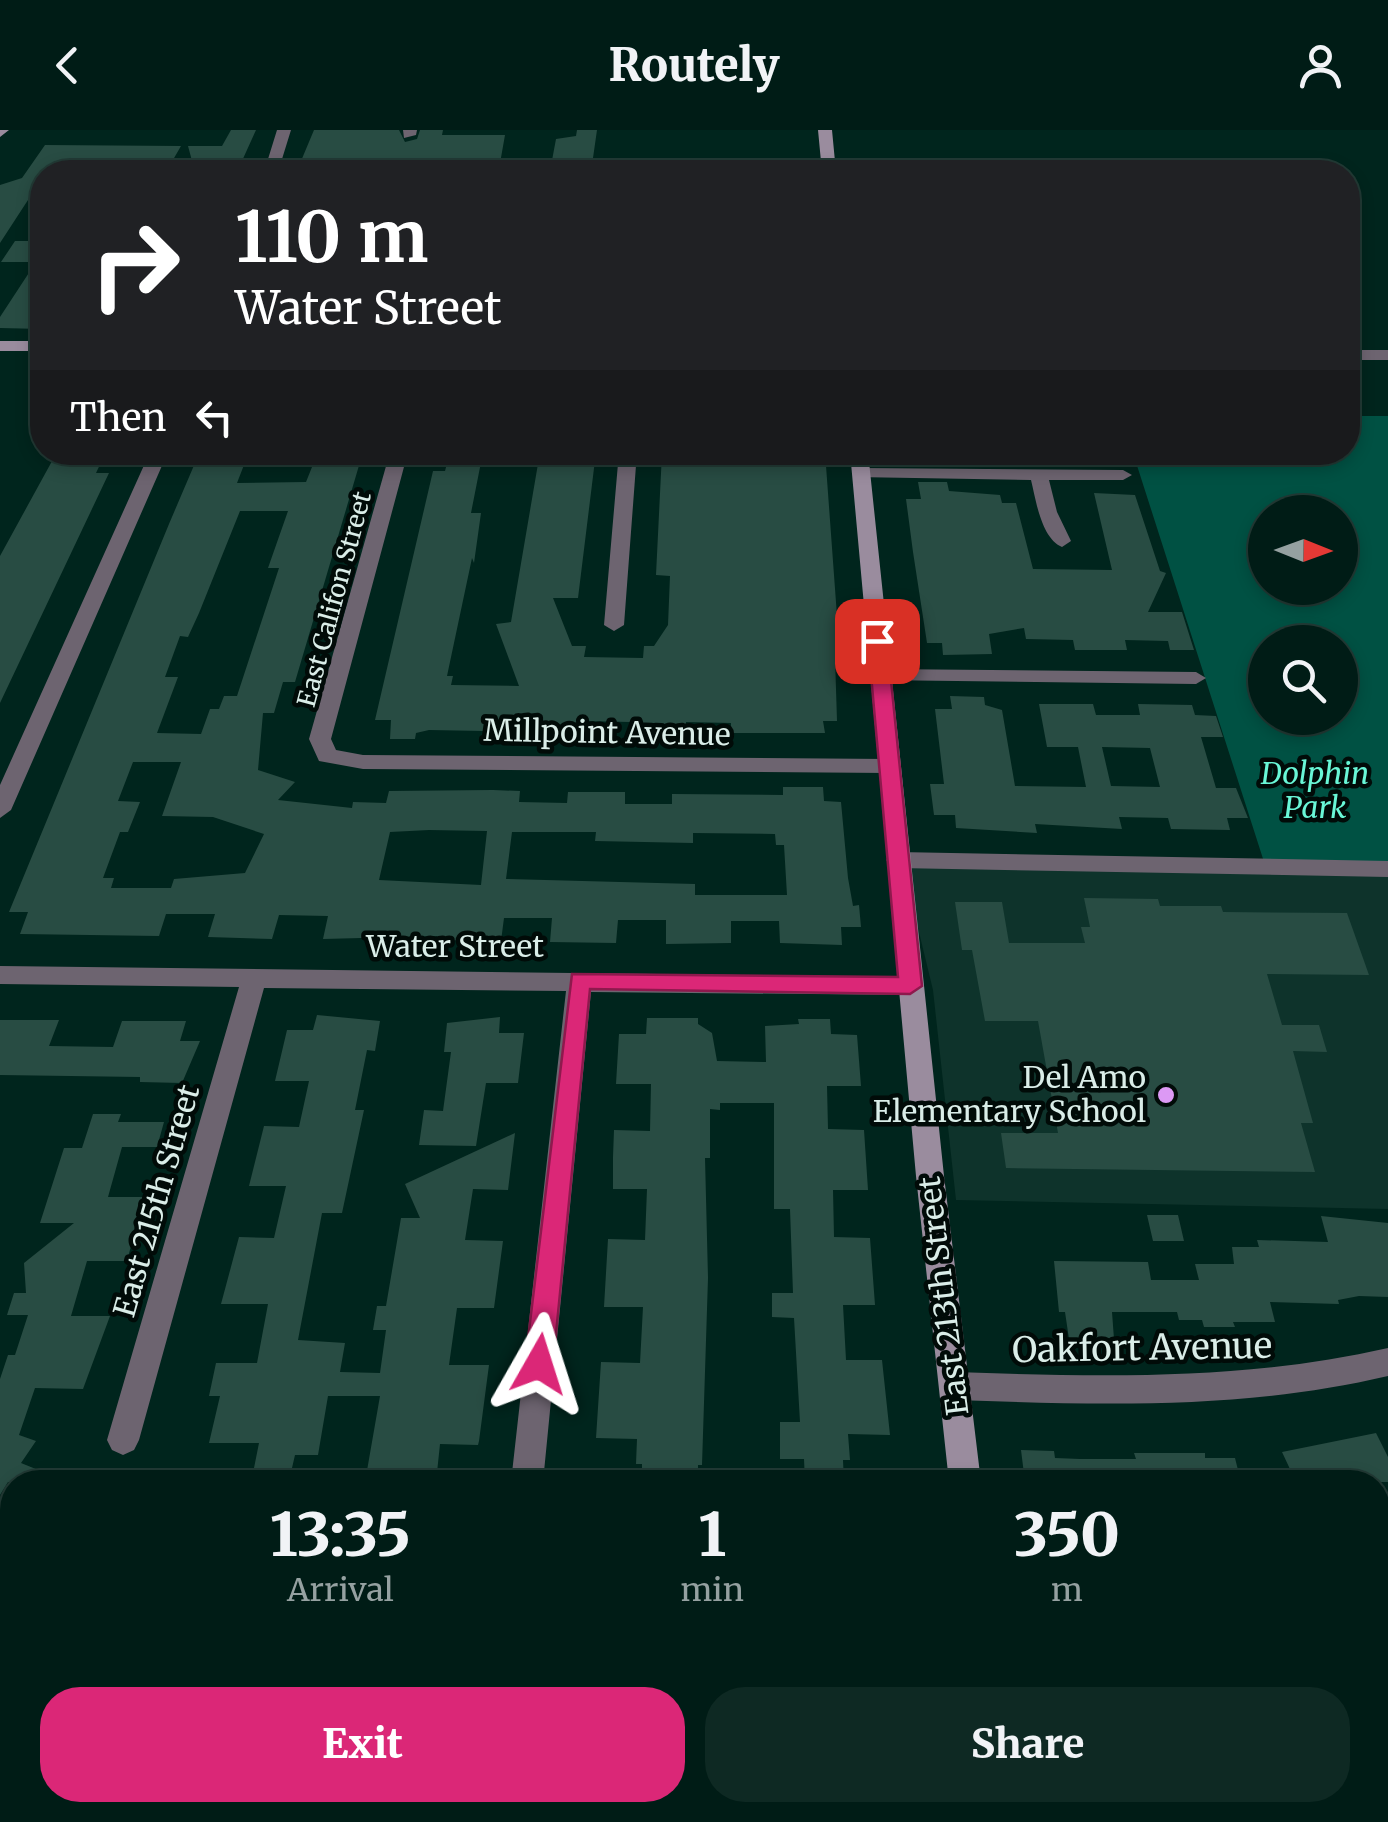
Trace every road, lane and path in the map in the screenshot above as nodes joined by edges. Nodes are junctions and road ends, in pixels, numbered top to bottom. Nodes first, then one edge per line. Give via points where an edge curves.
1 (284, 130) edge
2 (825, 130) edge
3 (274, 160) edge
4 (828, 160) edge
5 (0, 346) edge
6 (30, 346) edge
7 (1360, 355) edge
8 (1388, 355) edge
9 (153, 465) edge
10 (394, 465) edge
11 (627, 465) edge
12 (860, 465) edge
13 (893, 465) edge
14 (1039, 474) junction
15 (1123, 474) dead end
16 (1062, 541) dead end
17 (614, 625) dead end
18 (880, 675) junction
19 (1196, 678) dead end
20 (326, 756) joint
21 (888, 766) junction
22 (0, 810) edge
23 (898, 860) junction
24 (1388, 868) edge
25 (0, 975) edge
26 (254, 979) junction
27 (580, 980) junction
28 (910, 986) junction
29 (1386, 1367) edge
30 (955, 1386) junction
31 (123, 1440) dead end
32 (527, 1470) edge
33 (964, 1470) edge

1 - 3 street
2 - 4 street
5 - 6 street
7 - 8 street
9 - 22 street
10 - 20 street, East Califon Street via 320,740
11 - 17 street
12 - 18 street, East 213th Street
13 - 14 street
14 - 15 street
14 - 16 street
18 - 19 street
18 - 21 street, East 213th Street
20 - 21 street, Millpoint Avenue
21 - 23 street, East 213th Street
23 - 24 street
23 - 28 street, East 213th Street
25 - 26 street, Water Street
26 - 27 street, Water Street
26 - 31 street, East 215th Street
27 - 28 street, Water Street
27 - 32 street
28 - 30 street, East 213th Street
29 - 30 street, Oakfort Avenue via 1224,1389
30 - 33 street, East 213th Street

